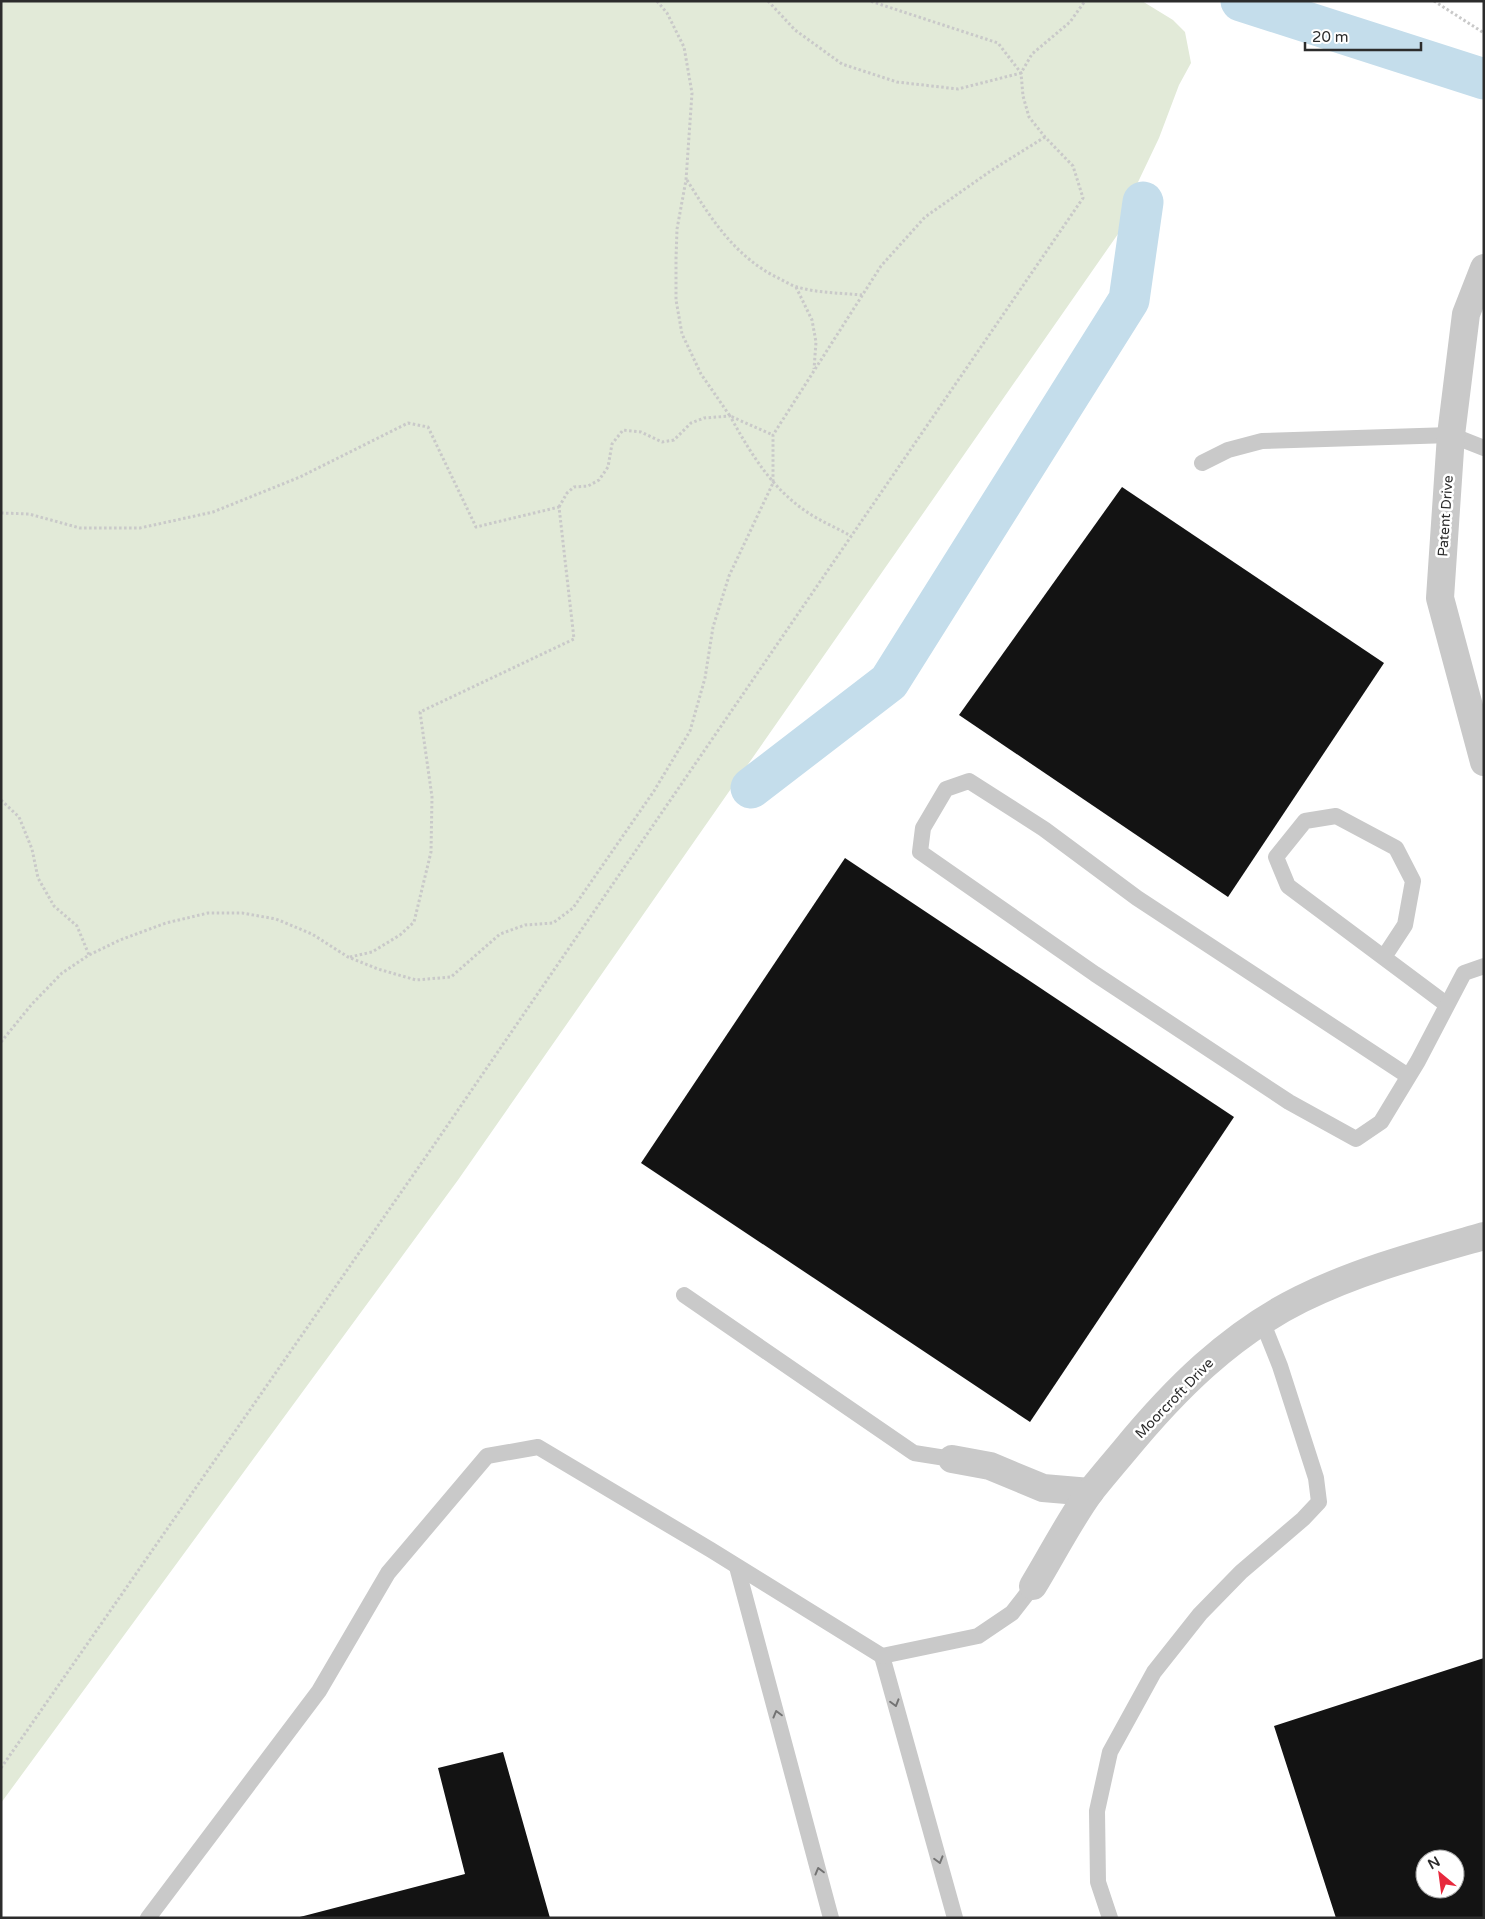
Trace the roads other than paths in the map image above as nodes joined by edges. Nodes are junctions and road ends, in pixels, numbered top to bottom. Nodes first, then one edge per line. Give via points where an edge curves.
1 (1484, 268) edge
2 (1451, 435) junction
3 (1484, 448) edge
4 (1202, 464) dead end
5 (1484, 762) edge
6 (1384, 957) junction
7 (1484, 966) edge
8 (1446, 1004) junction
9 (1408, 1076) junction
10 (1484, 1236) edge
11 (684, 1295) dead end
12 (1262, 1321) junction
13 (952, 1459) joint
14 (1090, 1492) junction
15 (738, 1567) junction
16 (1033, 1586) joint
17 (882, 1656) junction
18 (148, 1918) edge
19 (831, 1918) edge
20 (955, 1918) edge
21 (1110, 1918) edge

1 - 2 street, Patent Drive via 1466,314
2 - 3 lane
2 - 4 lane via 1262,441 1228,450
2 - 5 street, Patent Drive via 1440,598
6 - 6 lane via 1288,886 1276,857 1305,822 1336,816 1396,848 1412,881 1405,925
6 - 8 lane
7 - 8 lane via 1464,973
8 - 9 lane
9 - 9 lane via 1381,1122 1356,1140 1280,1097 920,852 923,828 946,789 969,781 1044,829 1137,898
10 - 12 street, Moorcroft Drive via 1384,1264 1308,1296
11 - 13 lane via 914,1453
12 - 14 street, Moorcroft Drive via 1208,1361 1149,1421
12 - 21 lane via 1316,1478 1319,1502 1200,1614 1154,1672 1110,1752 1096,1811 1098,1882
13 - 14 street via 990,1466 1042,1488
14 - 16 street, Moorcroft Drive
15 - 17 lane
15 - 18 lane via 538,1447 487,1456 388,1573 319,1691
19 -> 15 lane
16 - 17 lane via 1012,1613 978,1636
17 -> 20 lane

